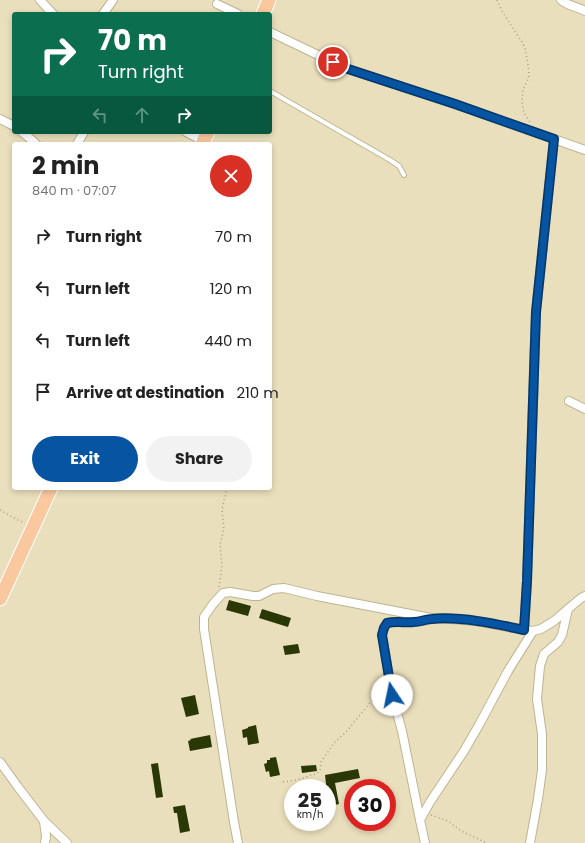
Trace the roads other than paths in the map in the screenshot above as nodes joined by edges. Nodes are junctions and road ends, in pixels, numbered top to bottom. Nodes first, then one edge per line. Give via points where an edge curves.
1 (40, 0) edge
2 (113, 0) edge
3 (269, 0) edge
4 (561, 0) edge
5 (217, 4) dead end
6 (584, 9) edge
7 (51, 12) edge
8 (104, 12) edge
9 (234, 12) edge
10 (264, 12) edge
11 (272, 33) edge
12 (272, 92) edge
13 (0, 119) edge
14 (12, 125) edge
15 (25, 134) edge
16 (191, 134) edge
17 (204, 139) edge
18 (554, 139) junction
19 (34, 142) edge
20 (585, 150) edge
21 (404, 175) dead end
22 (569, 402) dead end
23 (585, 408) edge
24 (50, 490) edge
25 (585, 596) edge
26 (0, 599) edge
27 (568, 609) junction
28 (432, 618) junction
29 (524, 630) junction
30 (533, 631) junction
31 (0, 762) edge
32 (422, 817) junction
33 (44, 821) junction
34 (45, 843) edge
35 (67, 843) edge
36 (238, 843) edge
37 (425, 843) edge
38 (530, 843) edge

1 - 7 street
2 - 8 street
3 - 10 highway
4 - 6 street via 568,6
5 - 9 street
11 - 18 street via 345,68
12 - 21 lane via 390,160 399,166
13 - 14 street
15 - 19 street
16 - 17 street
18 - 20 street
18 - 29 street via 536,312
22 - 23 street
24 - 26 highway
25 - 27 street
27 - 30 street via 554,621
27 - 38 street via 562,635 544,654 538,676 542,770
28 - 29 street via 476,621
28 - 32 street via 421,622 387,623 382,635 390,686
28 - 36 street via 284,588 273,589 259,596 226,592 219,597 204,618 204,629
29 - 30 street
30 - 32 street via 464,751
31 - 33 street
32 - 37 street
33 - 34 street
33 - 35 street

